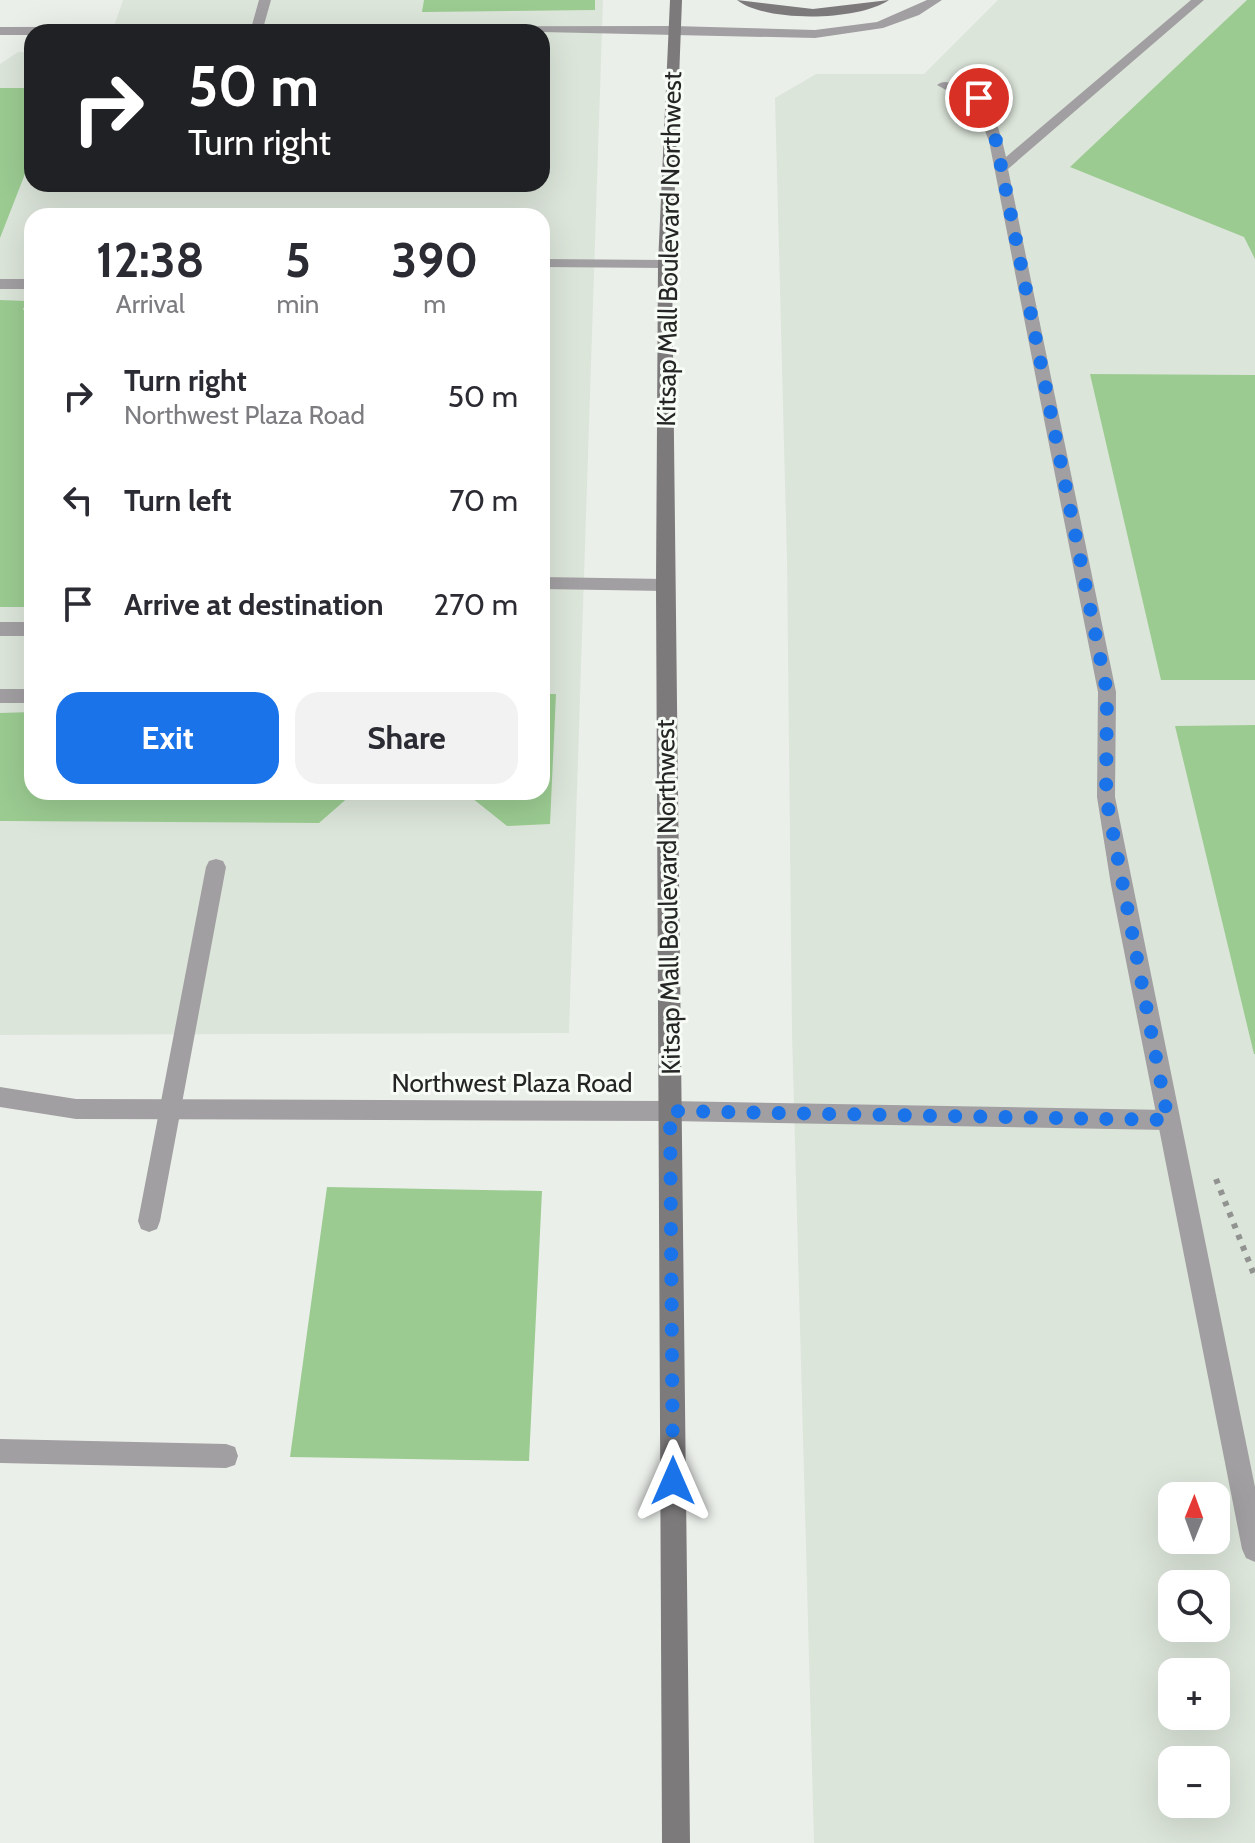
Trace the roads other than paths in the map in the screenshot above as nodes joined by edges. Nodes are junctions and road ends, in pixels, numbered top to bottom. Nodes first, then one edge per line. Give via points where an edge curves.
1 (265, 0) edge
2 (676, 0) edge
3 (743, 0) edge
4 (883, 0) edge
5 (936, 0) edge
6 (1198, 0) edge
7 (258, 24) edge
8 (550, 30) edge
9 (673, 30) junction
10 (0, 31) edge
11 (24, 31) edge
12 (943, 85) dead end
13 (1001, 168) junction
14 (550, 263) edge
15 (665, 264) junction
16 (0, 284) edge
17 (24, 284) edge
18 (550, 583) edge
19 (665, 585) junction
20 (0, 629) edge
21 (24, 629) edge
22 (0, 696) edge
23 (24, 696) edge
24 (216, 867) dead end
25 (0, 1097) edge
26 (170, 1110) junction
27 (670, 1111) junction
28 (1168, 1120) junction
29 (149, 1221) dead end
30 (0, 1451) edge
31 (226, 1456) dead end
32 (1255, 1549) edge
33 (676, 1843) edge

1 - 7 street
2 - 9 main road, Kitsap Mall Boulevard Northwest
3 - 4 main road via 801,13
5 - 9 street via 851,32
6 - 13 street
8 - 9 street
9 - 15 main road, Kitsap Mall Boulevard Northwest
10 - 11 street
12 - 13 street via 979,98 988,113
13 - 28 street via 1107,692 1106,797
14 - 15 street
15 - 19 main road, Kitsap Mall Boulevard Northwest
16 - 17 street
18 - 19 street
19 - 27 main road, Kitsap Mall Boulevard Northwest
20 - 21 street
22 - 23 street
24 - 26 street
25 - 26 street, Northwest Plaza Road via 76,1109
26 - 27 street, Northwest Plaza Road
26 - 29 street
27 - 28 street, Northwest Plaza Road
27 - 33 main road, Kitsap Mall Boulevard Northwest
28 - 32 street
30 - 31 street

